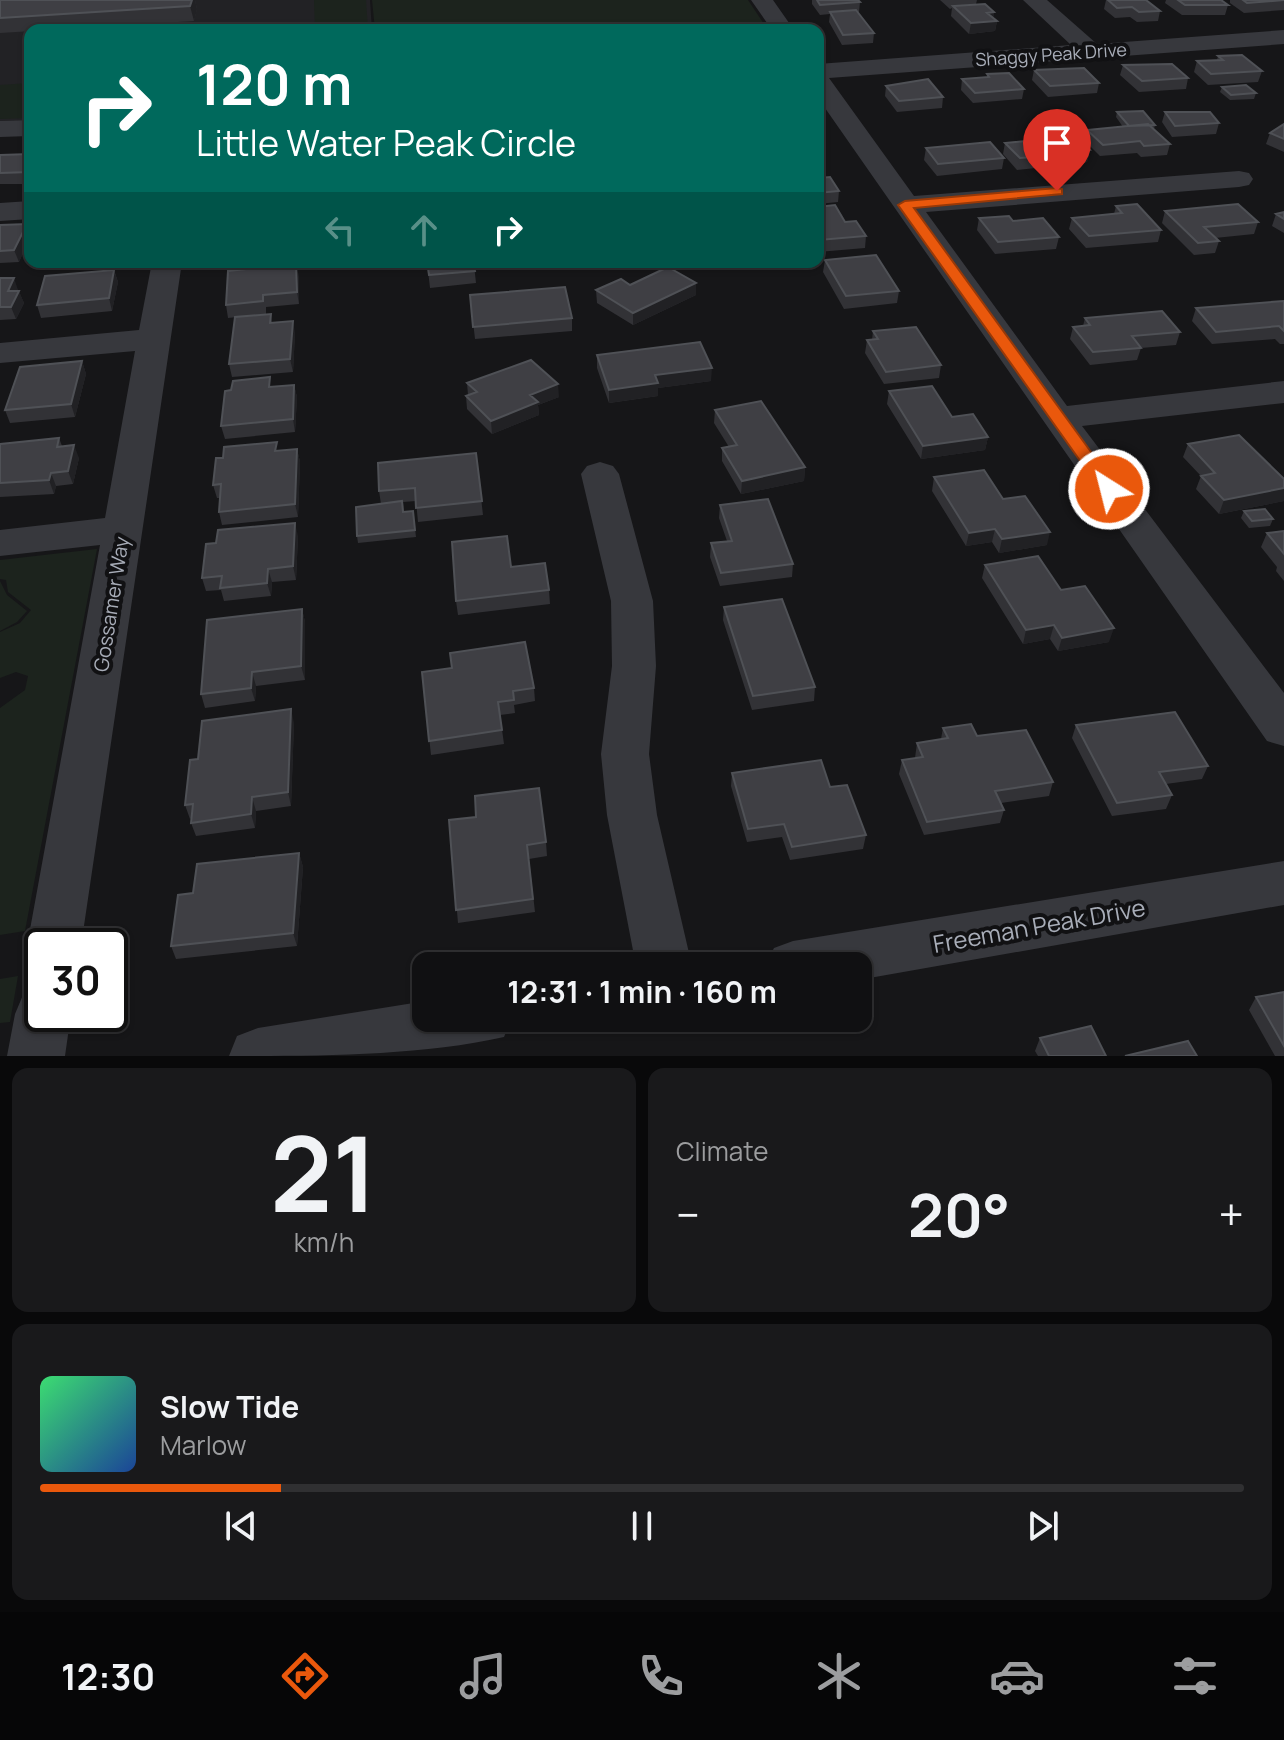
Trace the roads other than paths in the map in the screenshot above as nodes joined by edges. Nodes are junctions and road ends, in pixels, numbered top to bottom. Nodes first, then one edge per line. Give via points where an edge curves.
1 (762, 0) edge
2 (1034, 0) edge
3 (779, 24) edge
4 (1284, 37) edge
5 (1091, 51) junction
6 (824, 71) edge
7 (824, 89) edge
8 (24, 128) edge
9 (0, 129) edge
10 (1239, 179) dead end
11 (905, 205) junction
12 (24, 210) edge
13 (0, 212) edge
14 (166, 268) edge
15 (155, 339) junction
16 (0, 353) edge
17 (1284, 392) edge
18 (1057, 418) junction
19 (600, 474) dead end
20 (123, 529) junction
21 (0, 543) edge
22 (1284, 728) edge
23 (1284, 883) edge
24 (57, 928) edge
25 (661, 952) edge
26 (872, 953) edge
27 (412, 1030) edge
28 (40, 1032) edge
29 (36, 1056) edge
30 (258, 1056) edge

1 - 3 street
2 - 5 street
4 - 5 street, Shaggy Peak Drive
5 - 6 street, Shaggy Peak Drive
7 - 11 street
8 - 9 street
10 - 11 street
11 - 18 street
12 - 13 street
14 - 15 street, Gossamer Way
15 - 16 street
15 - 20 street, Gossamer Way
17 - 18 street
18 - 22 street
19 - 25 street via 632,601 627,769
20 - 21 street
20 - 24 street, Gossamer Way
23 - 26 street, Freeman Peak Drive
27 - 30 street
28 - 29 street

